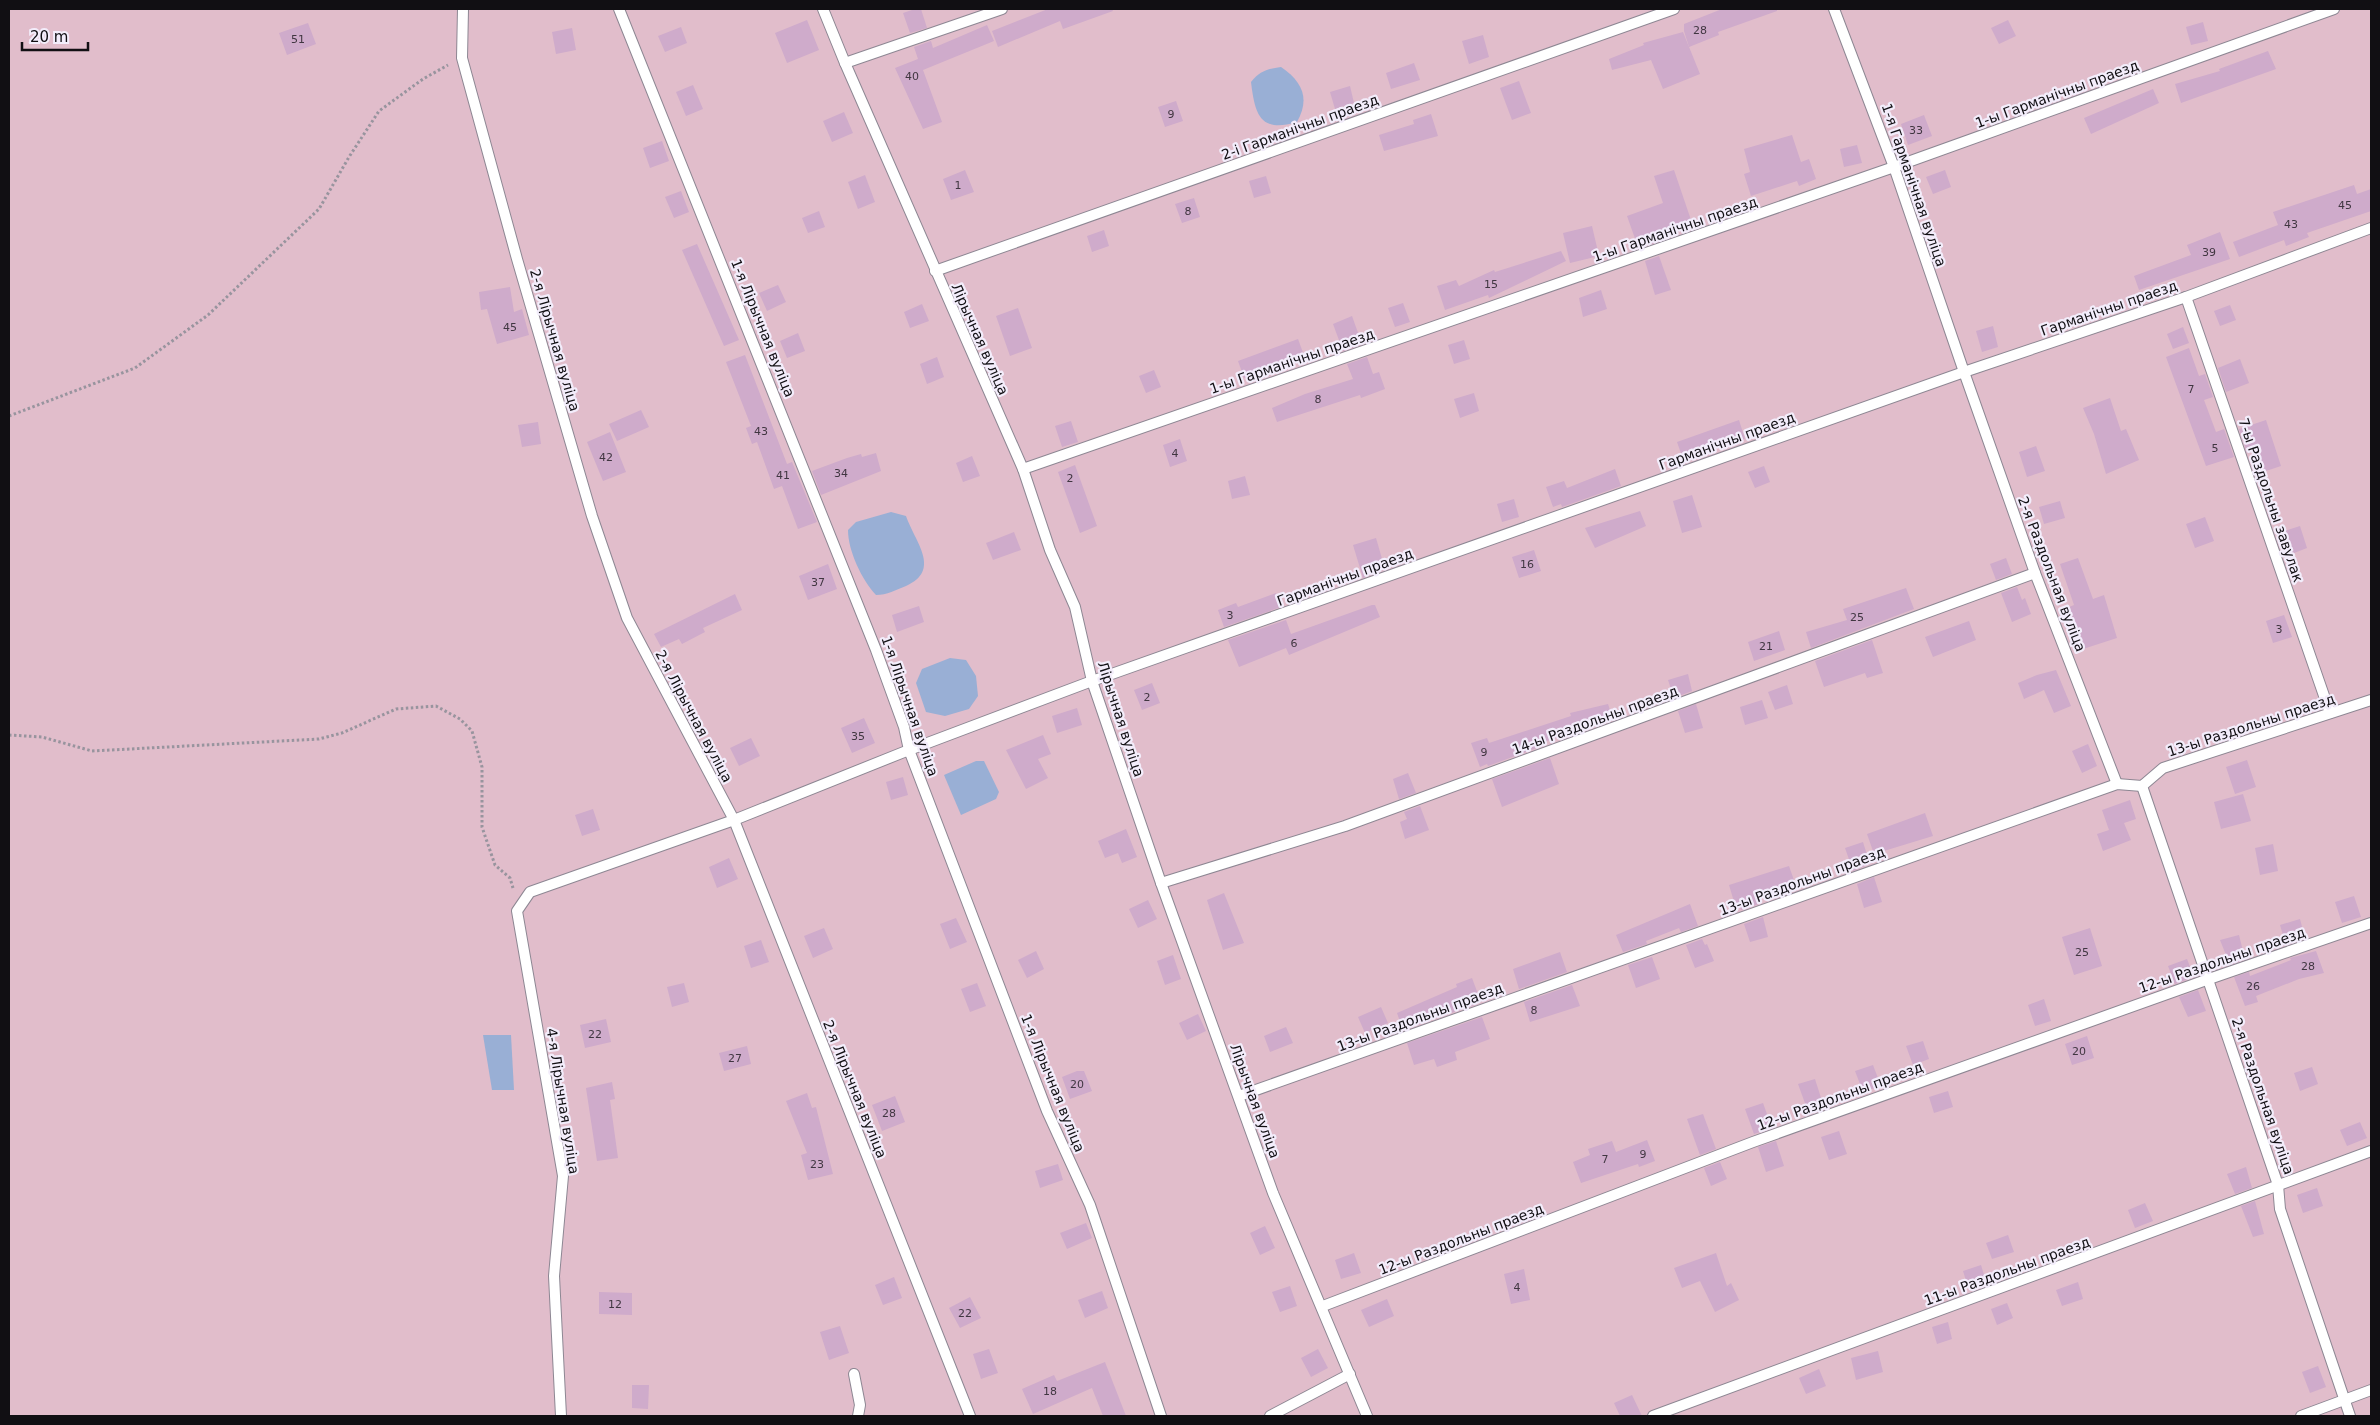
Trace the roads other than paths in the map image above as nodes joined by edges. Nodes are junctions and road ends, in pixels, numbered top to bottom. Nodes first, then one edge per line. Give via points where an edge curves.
1 (463, 9) edge
2 (619, 9) edge
3 (824, 9) edge
4 (1002, 9) edge
5 (1674, 9) edge
6 (1834, 9) edge
7 (2334, 9) edge
8 (845, 63) junction
9 (1894, 167) junction
10 (2371, 228) edge
11 (935, 271) junction
12 (2186, 297) junction
13 (1964, 372) junction
14 (1023, 469) junction
15 (2035, 573) junction
16 (1092, 681) junction
17 (2371, 700) edge
18 (2330, 713) junction
19 (909, 750) junction
20 (2117, 784) junction
21 (2142, 786) junction
22 (734, 820) junction
23 (1161, 883) junction
24 (517, 911) joint
25 (2371, 923) edge
26 (2209, 979) junction
27 (1239, 1096) junction
28 (2371, 1151) edge
29 (2278, 1185) junction
30 (1322, 1306) junction
31 (854, 1374) dead end
32 (1350, 1374) junction
33 (2371, 1390) edge
34 (2345, 1400) junction
35 (561, 1416) edge
36 (858, 1416) edge
37 (970, 1416) edge
38 (1161, 1416) edge
39 (1270, 1416) edge
40 (1367, 1416) edge
41 (1653, 1416) edge
42 (2301, 1416) edge
43 (2350, 1416) edge

1 - 22 lane, 2-я Лірычная вуліца via 462,58 587,497 627,618
2 - 19 lane, 1-я Лірычная вуліца via 876,650
3 - 8 lane, Лірычная вуліца
4 - 8 lane
5 - 11 lane, 2-і Гарманічны праезд
6 - 9 lane, 1-я Гарманічная вуліца
7 - 9 lane, 1-ы Гарманічны праезд
8 - 11 lane, Лірычная вуліца
9 - 13 lane, 1-я Гарманічная вуліца
9 - 14 lane, 1-ы Гарманічны праезд
10 - 12 lane, Гарманічны праезд
11 - 14 lane, Лірычная вуліца
12 - 13 lane, Гарманічны праезд
12 - 18 lane, 7-ы Раздольны завулак
13 - 15 lane, 2-я Раздольная вуліца
13 - 16 lane, Гарманічны праезд
14 - 16 lane, Лірычная вуліца via 1050,550 1075,606
15 - 20 lane, 2-я Раздольная вуліца
15 - 23 lane, 14-ы Раздольны праезд via 1345,826
16 - 19 lane, Гарманічны праезд
16 - 23 lane, Лірычная вуліца
17 - 18 lane, 13-ы Раздольны праезд
18 - 21 lane, 13-ы Раздольны праезд via 2163,768
19 - 22 lane, Гарманічны праезд
19 - 38 lane, 1-я Лірычная вуліца via 1047,1111 1090,1205
20 - 21 lane, 13-ы Раздольны праезд
20 - 27 lane, 13-ы Раздольны праезд
21 - 26 lane, 2-я Раздольная вуліца
22 - 24 lane, Гарманічны праезд via 530,892
22 - 37 lane, 2-я Лірычная вуліца
23 - 27 lane, Лірычная вуліца
24 - 35 lane, 4-я Лірычная вуліца via 564,1176 554,1276
25 - 26 lane, 12-ы Раздольны праезд
26 - 29 lane, 2-я Раздольная вуліца
26 - 30 lane, 12-ы Раздольны праезд via 1753,1142
27 - 30 lane, Лірычная вуліца via 1273,1193
28 - 29 lane, 11-ы Раздольны праезд
29 - 34 lane, 2-я Раздольная вуліца via 2280,1209
29 - 41 lane, 11-ы Раздольны праезд
30 - 32 lane, Лірычная вуліца
31 - 36 lane via 860,1405
32 - 39 lane
32 - 40 lane, Лірычная вуліца
33 - 34 lane
34 - 42 lane
34 - 43 lane, 2-я Раздольная вуліца

